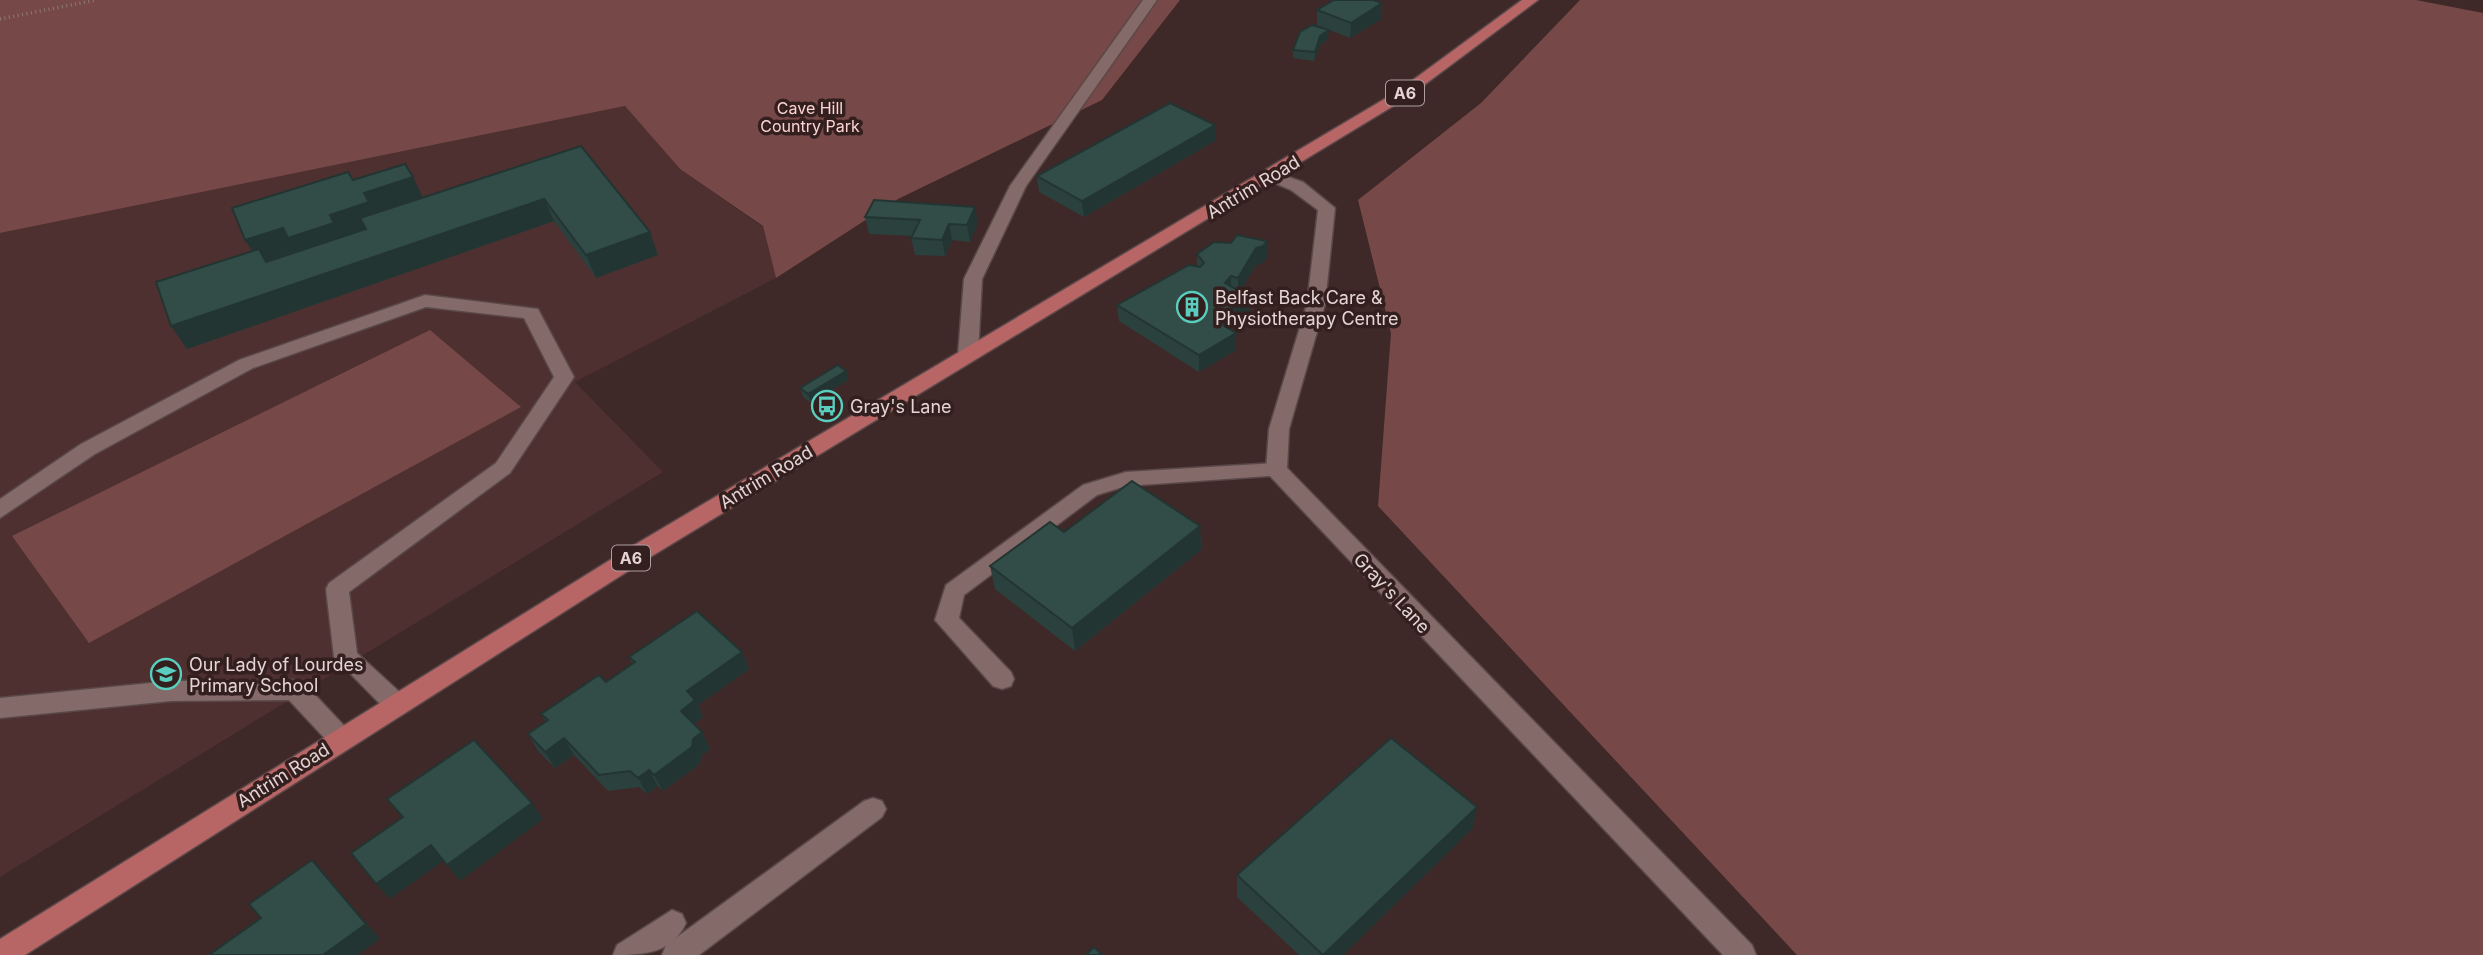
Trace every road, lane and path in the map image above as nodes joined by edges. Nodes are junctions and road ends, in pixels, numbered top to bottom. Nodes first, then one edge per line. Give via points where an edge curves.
1 (96, 0) edge
2 (1150, 0) edge
3 (1531, 0) edge
4 (0, 19) edge
5 (1271, 176) junction
6 (968, 355) junction
7 (1276, 470) junction
8 (0, 510) edge
9 (1002, 679) dead end
10 (396, 704) junction
11 (0, 708) edge
12 (340, 738) junction
13 (873, 809) dead end
14 (672, 923) dead end
15 (0, 955) edge
16 (627, 955) edge
17 (676, 955) edge
18 (1742, 955) edge

1 - 4 path
2 - 6 street via 1018,186 973,279
3 - 5 main road, Antrim Road / A6 via 1403,94
5 - 6 main road, Antrim Road / A6
5 - 7 street via 1297,186 1327,208 1316,304 1279,429
6 - 10 main road, Antrim Road / A6
7 - 9 street via 1126,479 1090,490 954,592 947,620
7 - 18 street, Gray's Lane
8 - 10 street via 88,449 246,363 425,301 531,313 564,377 503,468 337,589 346,657
10 - 12 main road, Antrim Road / A6
11 - 12 street via 172,691 296,691
12 - 15 main road, Antrim Road / A6
13 - 17 street
14 - 16 street

